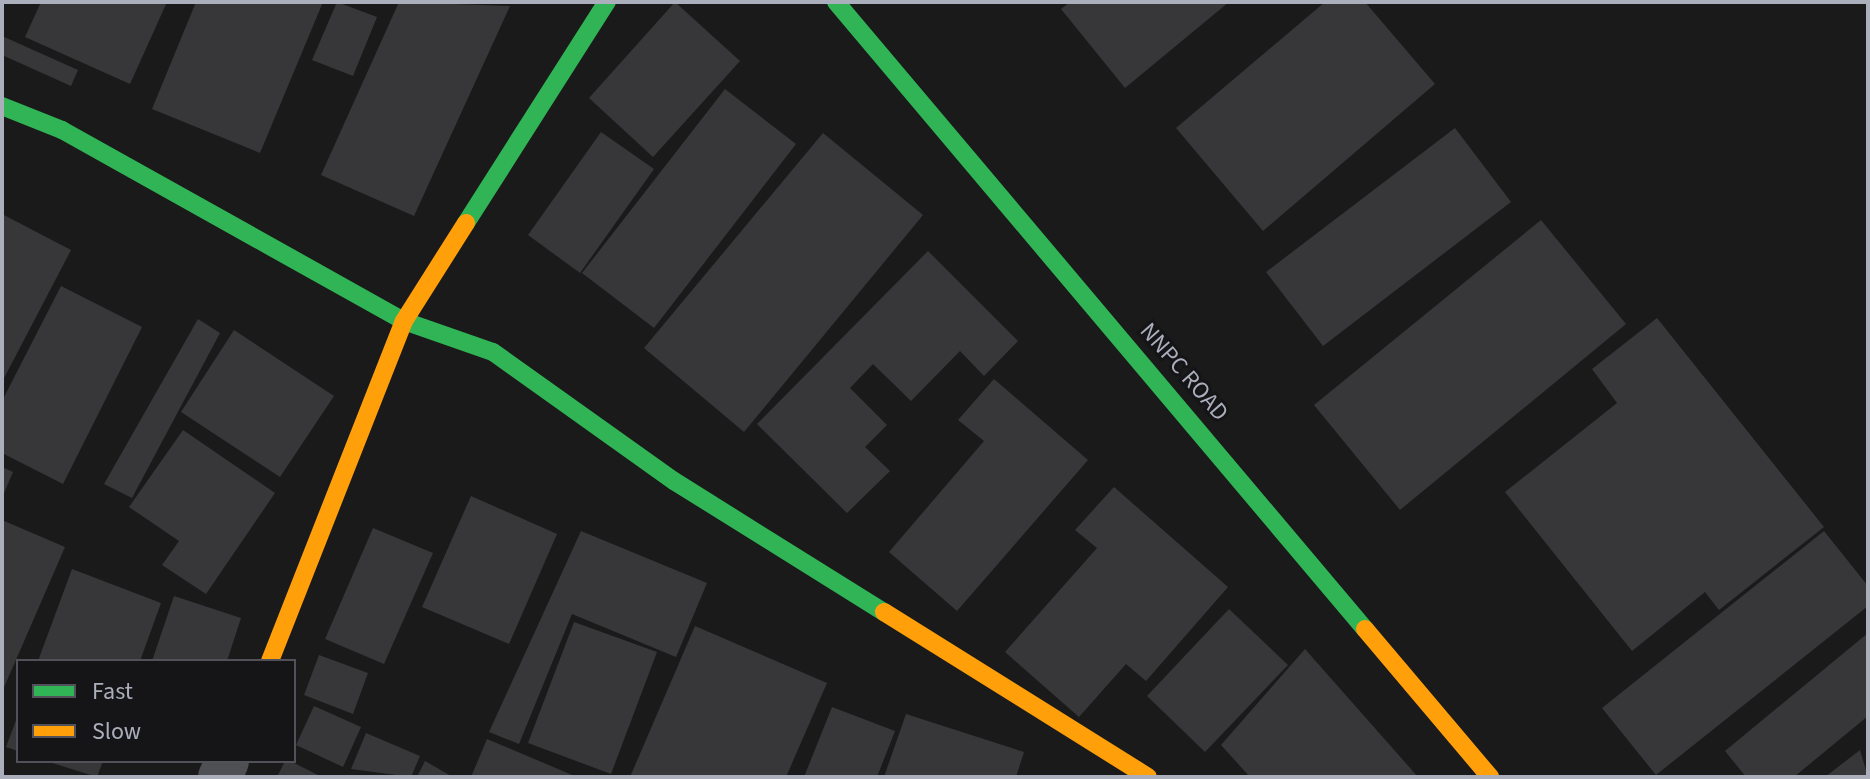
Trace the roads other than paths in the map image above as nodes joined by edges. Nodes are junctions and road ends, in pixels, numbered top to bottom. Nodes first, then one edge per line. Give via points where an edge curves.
1 (607, 2) edge
2 (836, 2) edge
3 (2, 106) edge
4 (404, 321) junction
5 (271, 659) edge
6 (1148, 777) edge
7 (1490, 777) edge

1 - 4 street
2 - 7 street, NNPC ROAD
3 - 4 street via 62,130
4 - 5 street
4 - 6 street via 493,352 674,481

